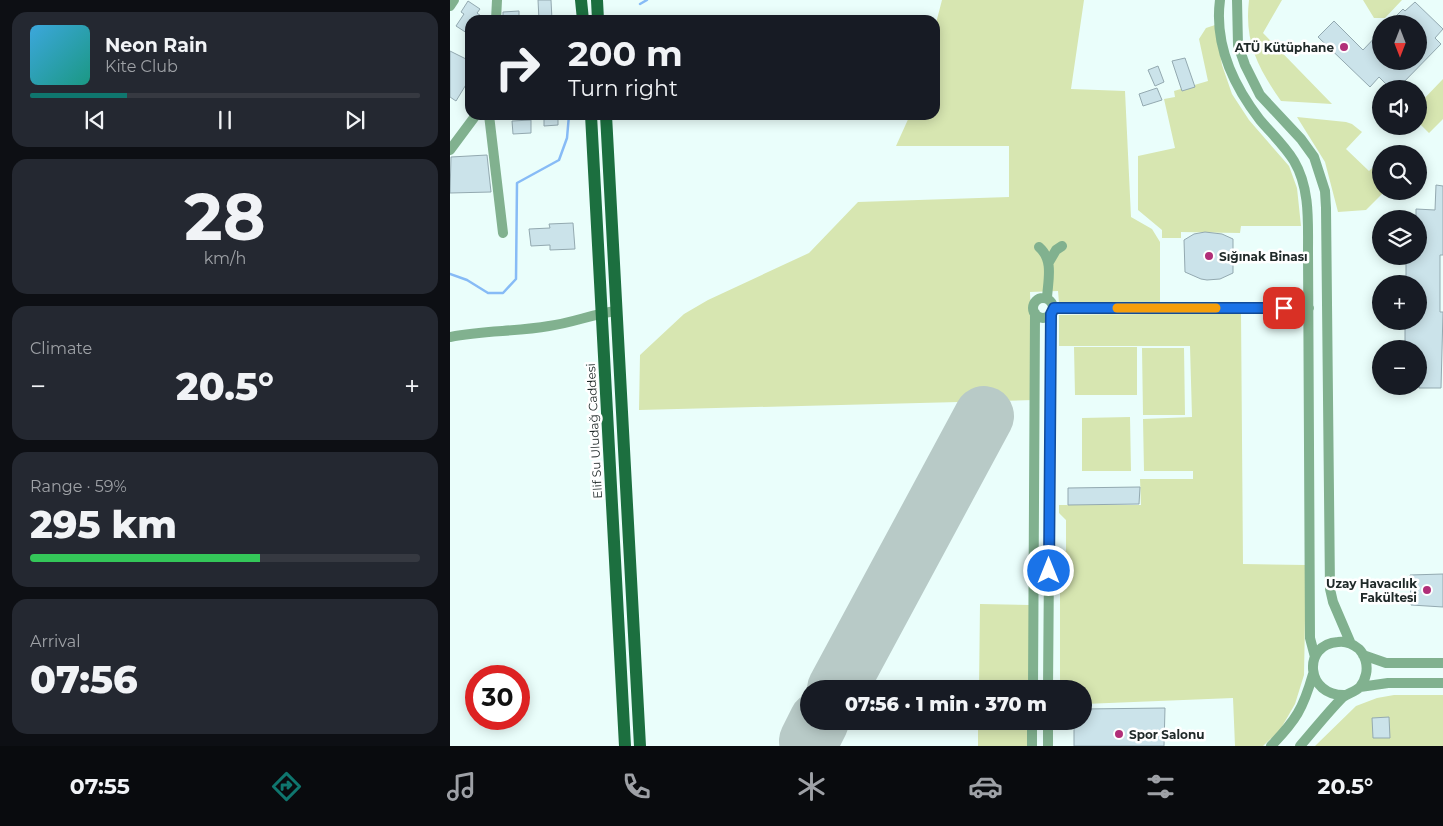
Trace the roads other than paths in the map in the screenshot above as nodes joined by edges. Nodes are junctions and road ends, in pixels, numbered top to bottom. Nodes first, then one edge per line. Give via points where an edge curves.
1 (454, 0) edge
2 (497, 0) edge
3 (581, 0) edge
4 (597, 0) edge
5 (1220, 0) edge
6 (1237, 0) edge
7 (450, 6) edge
8 (496, 15) edge
9 (582, 15) edge
10 (598, 15) edge
11 (1275, 111) junction
12 (472, 120) edge
13 (490, 120) edge
14 (591, 120) edge
15 (606, 120) edge
16 (1261, 120) junction
17 (450, 150) edge
18 (503, 233) dead end
19 (1062, 246) dead end
20 (1040, 247) dead end
21 (1049, 262) junction
22 (1047, 298) junction
23 (1309, 308) junction
24 (616, 311) junction
25 (1052, 311) junction
26 (601, 313) junction
27 (1035, 313) junction
28 (450, 337) edge
29 (1309, 393) junction
30 (1328, 393) junction
31 (1034, 426) junction
32 (1050, 426) junction
33 (1034, 512) junction
34 (1049, 512) junction
35 (1351, 644) junction
36 (1363, 655) junction
37 (1315, 657) junction
38 (1443, 663) edge
39 (1313, 674) junction
40 (1033, 680) edge
41 (1048, 680) edge
42 (1443, 683) edge
43 (1360, 687) junction
44 (1346, 695) junction
45 (1032, 730) edge
46 (1048, 730) edge
47 (625, 746) edge
48 (640, 746) edge
49 (1032, 746) edge
50 (1048, 746) edge
51 (1271, 746) edge
52 (1300, 746) edge

1 - 7 street
2 - 8 street
3 - 9 main road
4 - 10 main road
5 - 16 street via 1220,38 1228,67
6 - 11 street via 1238,45 1244,65 1260,95
11 - 16 street
11 - 30 street via 1314,157 1324,191
12 - 17 street
13 - 18 street
14 - 26 main road, Elif Su Uludağ Caddesi
15 - 24 main road
16 - 23 street via 1294,162 1304,187 1308,220
19 - 21 street
20 - 21 street
21 - 22 street
22 - 25 street via 1052,302
22 - 27 street via 1036,301 1033,306
23 - 25 street
23 - 29 street
24 - 26 street
24 - 48 main road
25 - 27 street via 1042,318
25 - 32 street
26 - 28 street via 550,326
26 - 47 main road, Elif Su Uludağ Caddesi
27 - 31 street
29 - 30 street
29 - 37 street via 1310,638
30 - 35 street via 1330,589 1332,602
31 - 32 street
31 - 33 street
32 - 34 street
33 - 34 street
33 - 40 street
34 - 41 street
35 - 36 street
35 - 37 street via 1334,642 1326,645
36 - 38 street via 1386,663
36 - 43 street via 1367,671
37 - 39 street
39 - 44 street via 1322,689 1337,696
39 - 51 street via 1304,703 1292,724
42 - 43 street via 1388,683
43 - 44 street
44 - 52 street
45 - 49 street
46 - 50 street

